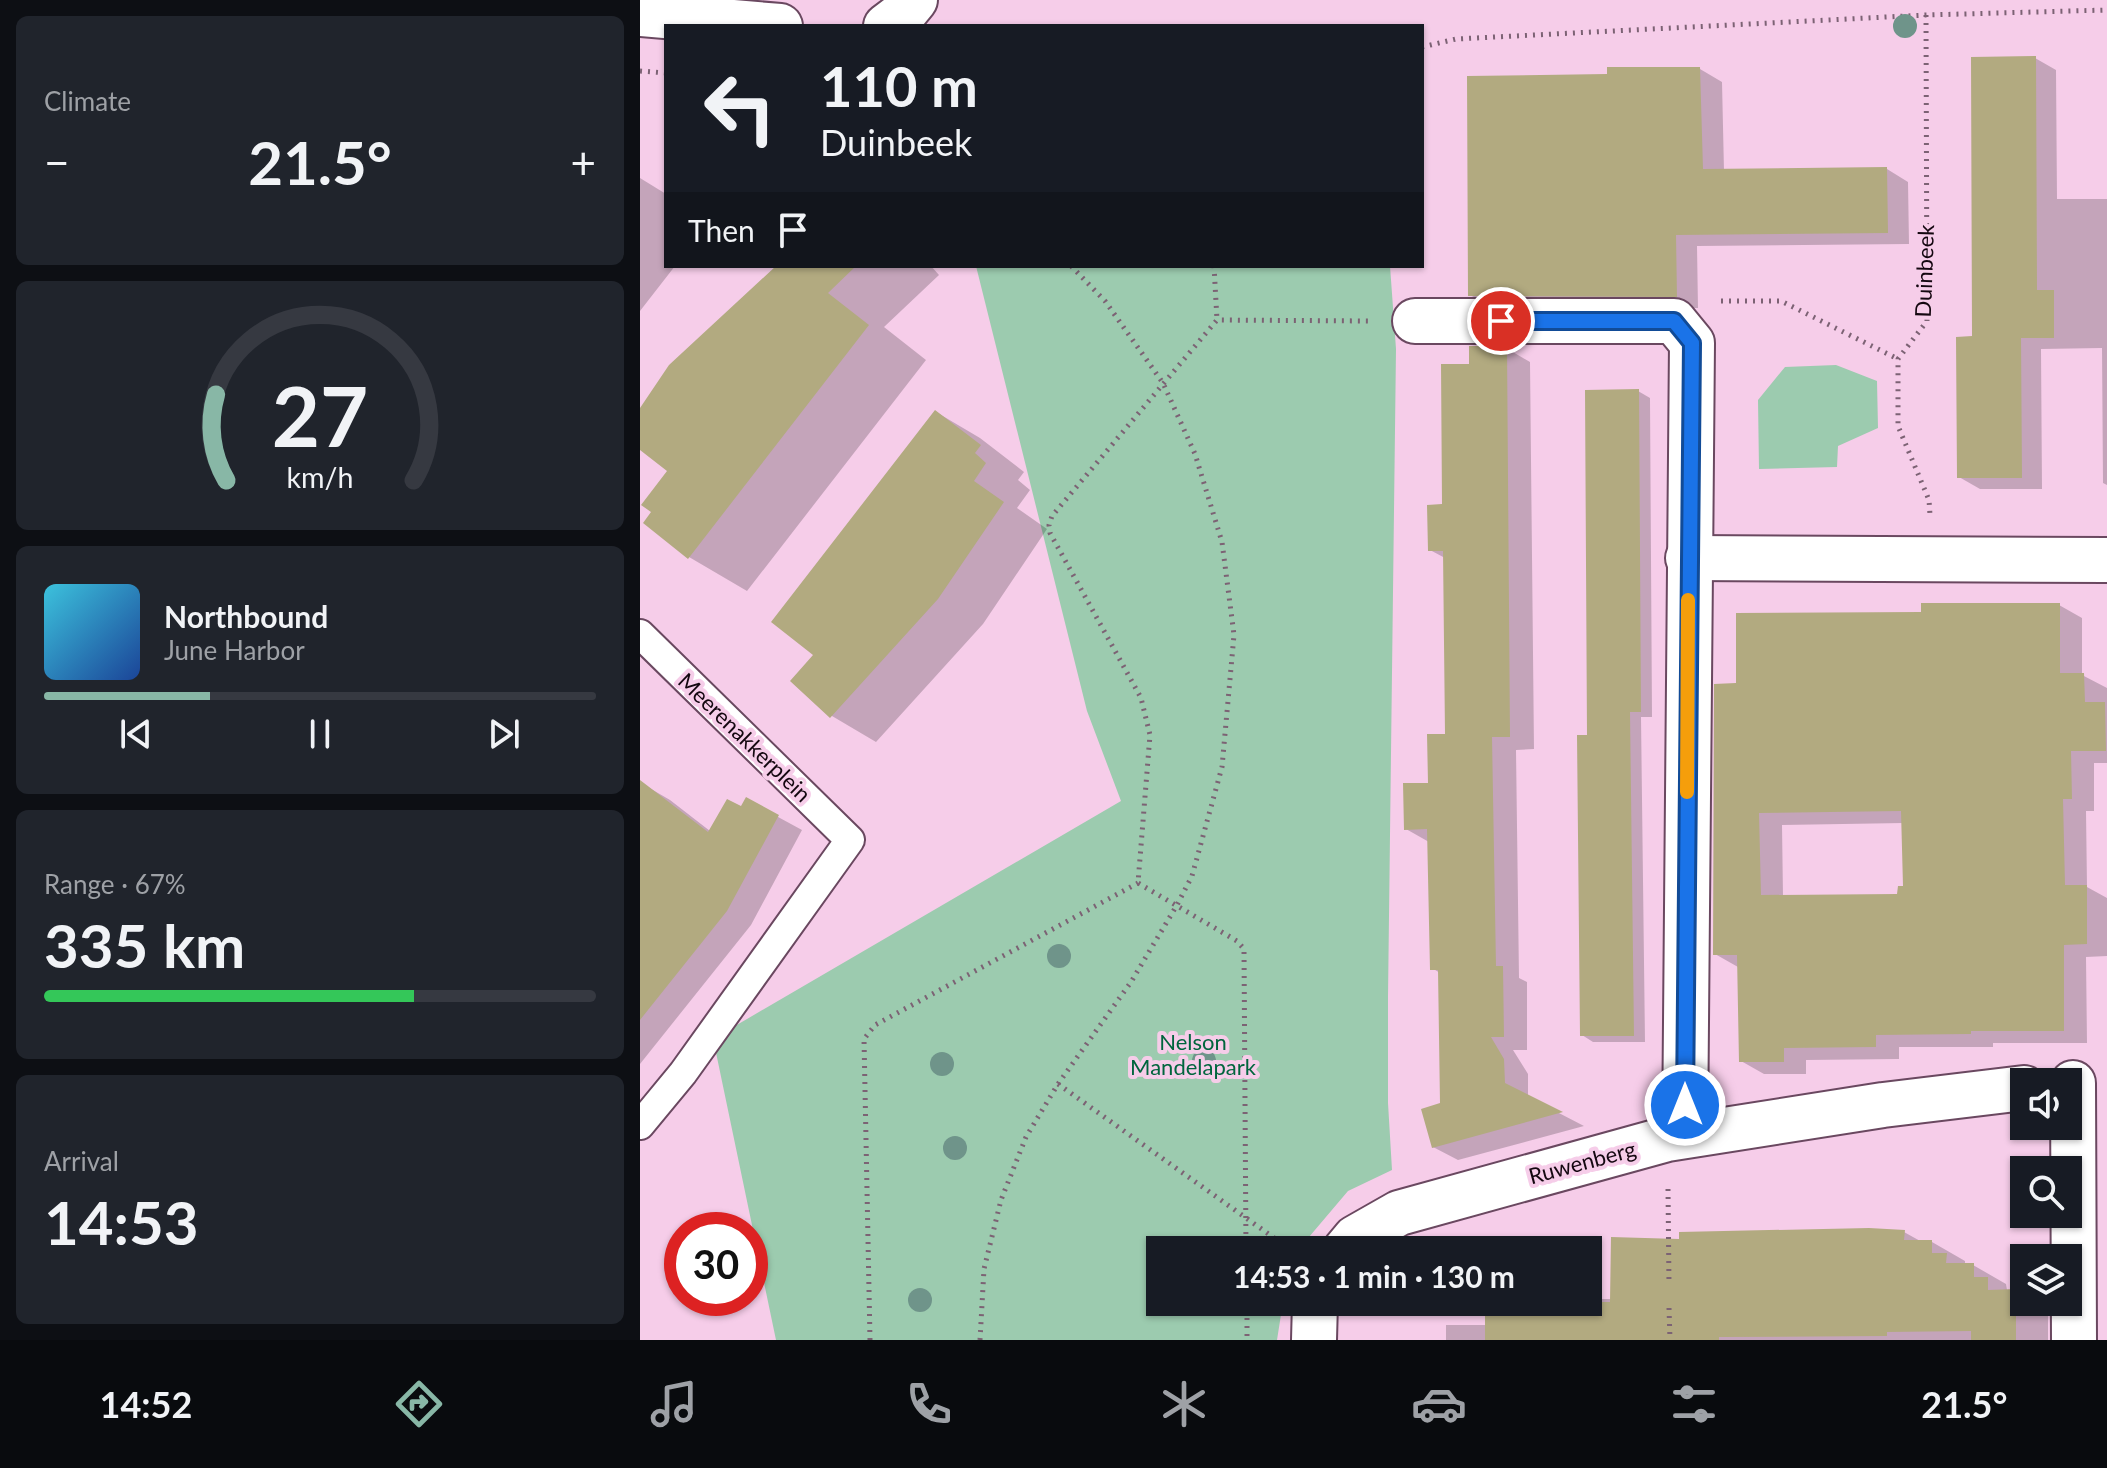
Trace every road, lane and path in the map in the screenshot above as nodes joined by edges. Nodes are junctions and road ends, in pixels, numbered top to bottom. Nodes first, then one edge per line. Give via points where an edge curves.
1 (915, 0) edge
2 (2107, 10) edge
3 (640, 14) edge
4 (1926, 15) junction
5 (757, 24) edge
6 (889, 24) edge
7 (1424, 47) edge
8 (640, 71) edge
9 (664, 73) edge
10 (1073, 268) edge
11 (1214, 268) edge
12 (1217, 320) junction
13 (1415, 321) joint
14 (1674, 321) junction
15 (1898, 359) junction
16 (1163, 383) junction
17 (1688, 558) junction
18 (2107, 560) edge
19 (1932, 561) junction
20 (640, 634) edge
21 (1138, 883) junction
22 (1177, 905) junction
23 (2083, 1082) edge
24 (1058, 1084) junction
25 (2010, 1090) edge
26 (640, 1125) edge
27 (1676, 1137) junction
28 (1246, 1216) junction
29 (1246, 1236) edge
30 (1272, 1236) edge
31 (1359, 1236) edge
32 (1669, 1284) dead end
33 (1669, 1308) dead end
34 (1247, 1316) edge
35 (1315, 1316) edge
36 (870, 1340) edge
37 (980, 1340) edge
38 (1247, 1340) edge
39 (1314, 1340) edge
40 (1670, 1340) edge
41 (2074, 1340) edge

1 - 6 street
2 - 4 path
3 - 5 street
4 - 7 path via 1456,39
4 - 15 path, Duinbeek via 1927,321
8 - 9 path
10 - 16 path via 1105,301
11 - 12 path
12 - 13 path
12 - 16 path
13 - 14 street
14 - 15 path via 1687,301 1781,301
14 - 17 street via 1692,343
15 - 19 path via 1898,426 1929,500
16 - 21 path via 1049,525 1141,698 1150,735
16 - 22 path via 1195,454 1222,542 1234,635 1222,767 1192,876
17 - 19 street
17 - 27 street
18 - 19 street
20 - 26 lane, Meerenakkerplein via 850,840
21 - 22 path
21 - 36 path via 875,1025 864,1039
22 - 24 path via 1131,982
22 - 28 path via 1244,949
23 - 41 street
24 - 28 path
24 - 37 path via 1026,1137 1001,1200 984,1269
25 - 27 street, Ruwenberg
27 - 31 street, Ruwenberg via 1399,1213
27 - 32 path
28 - 29 path
28 - 30 path
33 - 40 path
34 - 38 path
35 - 39 street

